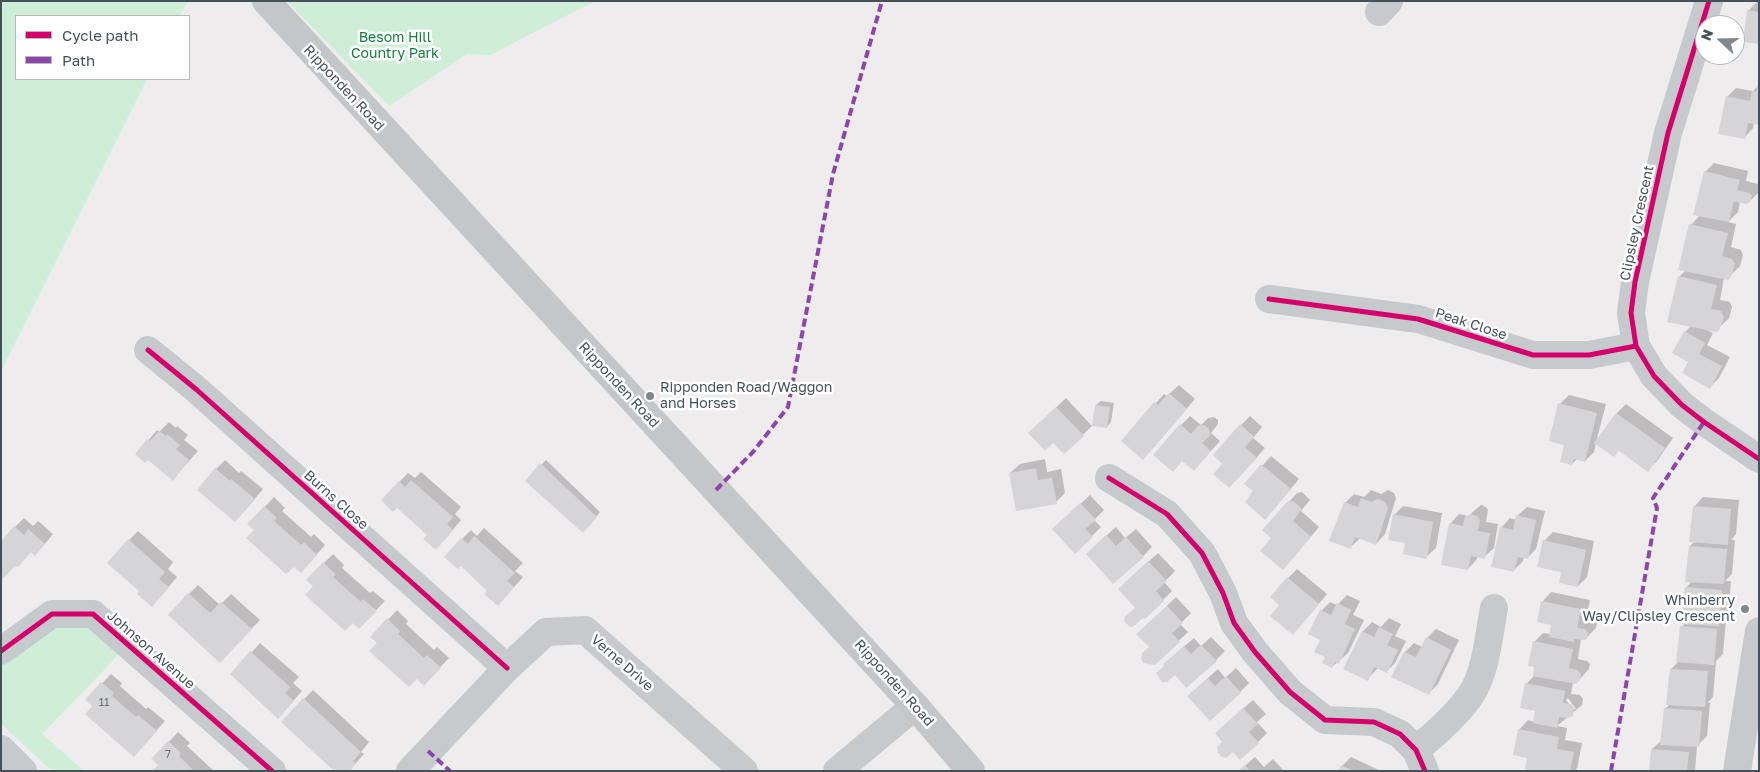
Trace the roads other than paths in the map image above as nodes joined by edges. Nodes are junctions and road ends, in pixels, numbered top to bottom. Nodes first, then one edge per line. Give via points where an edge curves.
1 (266, 1) edge
2 (1709, 1) edge
3 (1269, 299) dead end
4 (1636, 346) junction
5 (148, 350) dead end
6 (1759, 459) edge
7 (1109, 478) dead end
8 (1494, 608) dead end
9 (1759, 631) edge
10 (1, 650) edge
11 (508, 668) junction
12 (915, 706) junction
13 (1752, 710) edge
14 (1, 749) edge
15 (1421, 761) edge
16 (24, 771) edge
17 (272, 771) edge
18 (410, 771) edge
19 (744, 771) edge
20 (837, 771) edge
21 (972, 771) edge
22 (1737, 771) edge

1 - 12 main road, Ripponden Road
2 - 4 street, Clipsley Crescent via 1668,133 1635,282 1631,313
3 - 4 street, Peak Close via 1418,319 1533,355 1589,355
4 - 6 street, Clipsley Crescent via 1654,376 1682,405
5 - 11 street, Burns Close
7 - 15 street via 1166,514 1202,553 1234,622 1290,692 1325,720 1374,722 1400,734
8 - 15 street via 1480,674 1471,695 1445,725
9 - 13 street
10 - 17 street, Johnson Avenue via 52,614 93,614
11 - 18 street, Verne Drive
11 - 19 street, Verne Drive via 546,632 585,630
12 - 20 street
12 - 21 main road, Ripponden Road
13 - 22 street
14 - 16 street

